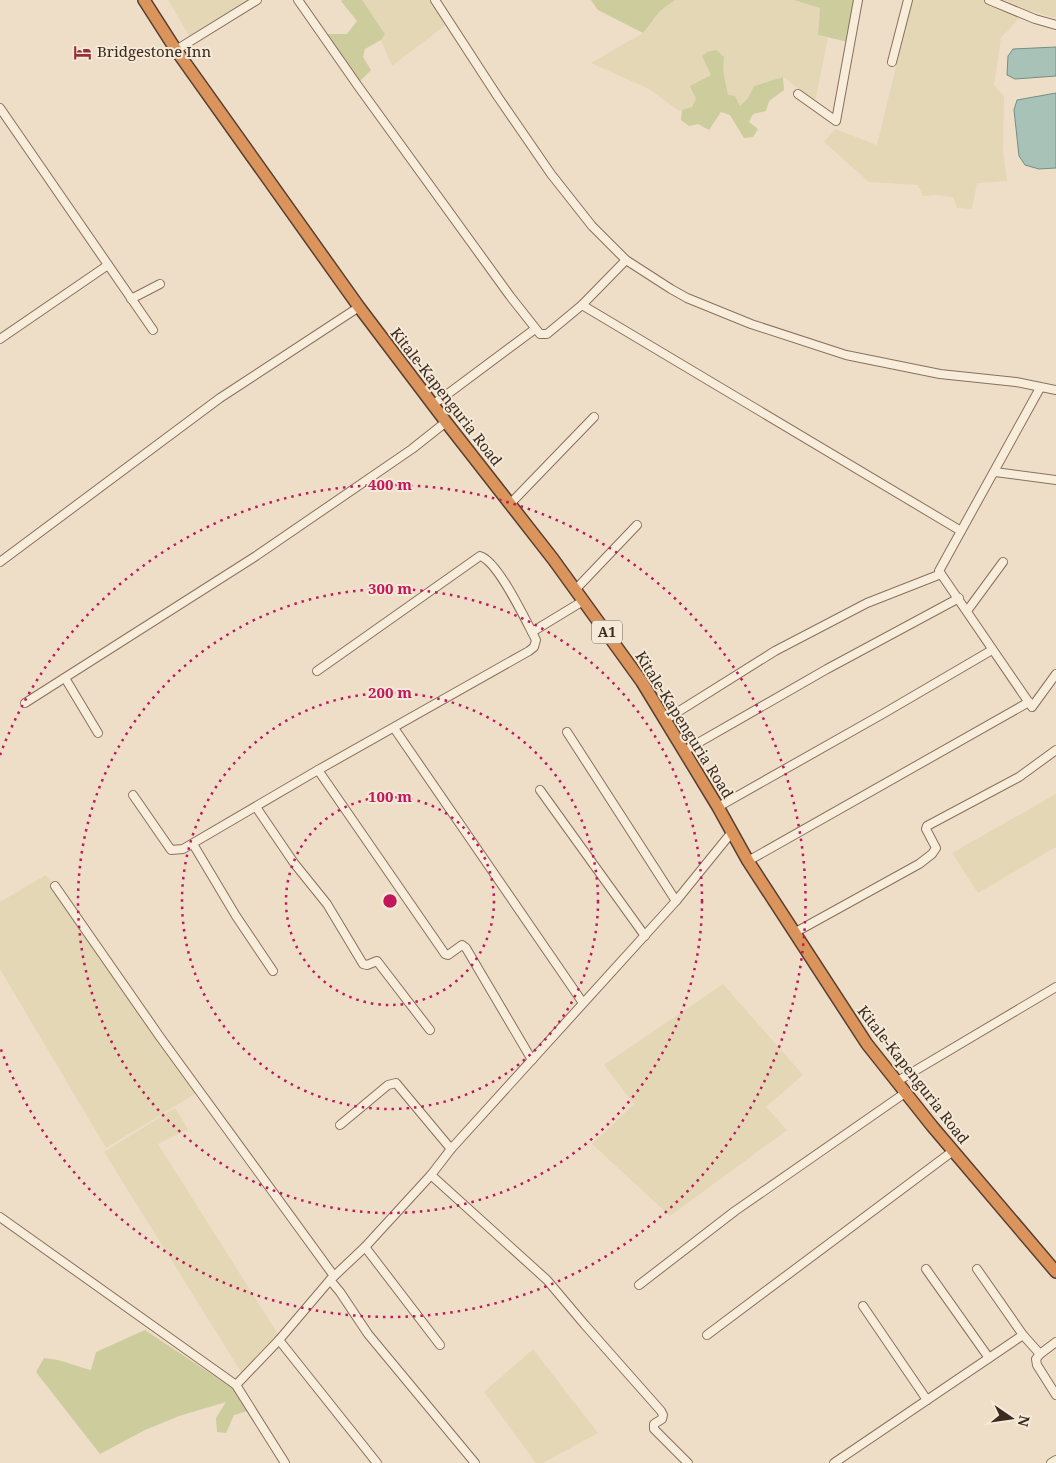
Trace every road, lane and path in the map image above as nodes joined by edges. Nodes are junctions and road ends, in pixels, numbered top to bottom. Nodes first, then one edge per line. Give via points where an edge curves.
1 (144, 0) edge
2 (257, 0) edge
3 (298, 0) edge
4 (435, 0) edge
5 (858, 0) edge
6 (908, 0) edge
7 (989, 0) edge
8 (1056, 24) edge
9 (176, 50) junction
10 (892, 62) dead end
11 (798, 94) dead end
12 (0, 108) edge
13 (626, 260) junction
14 (108, 265) junction
15 (160, 284) dead end
16 (131, 299) junction
17 (582, 305) junction
18 (358, 307) junction
19 (534, 329) junction
20 (153, 330) dead end
21 (0, 339) edge
22 (1040, 388) junction
23 (1056, 390) edge
24 (432, 404) junction
25 (594, 417) dead end
26 (446, 422) junction
27 (995, 472) junction
28 (1056, 480) edge
29 (510, 504) junction
30 (637, 525) dead end
31 (961, 531) junction
32 (0, 562) edge
33 (1002, 562) dead end
34 (941, 574) junction
35 (575, 590) junction
36 (959, 598) junction
37 (583, 601) junction
38 (967, 611) junction
39 (532, 632) junction
40 (992, 650) junction
41 (318, 671) dead end
42 (1056, 674) edge
43 (65, 678) junction
44 (1029, 702) junction
45 (25, 703) dead end
46 (665, 720) junction
47 (394, 728) junction
48 (567, 732) dead end
49 (98, 733) dead end
50 (1056, 750) edge
51 (684, 751) junction
52 (318, 770) junction
53 (540, 790) dead end
54 (133, 795) dead end
55 (256, 807) junction
56 (718, 807) junction
57 (732, 832) junction
58 (193, 844) junction
59 (748, 861) junction
60 (55, 886) dead end
61 (676, 901) junction
62 (794, 933) junction
63 (645, 936) junction
64 (273, 971) dead end
65 (1056, 987) edge
66 (583, 1003) junction
67 (430, 1030) dead end
68 (532, 1060) junction
69 (896, 1082) junction
70 (905, 1093) junction
71 (340, 1125) dead end
72 (451, 1149) junction
73 (953, 1151) junction
74 (431, 1175) junction
75 (0, 1216) edge
76 (365, 1246) junction
77 (926, 1269) dead end
78 (977, 1269) dead end
79 (1056, 1272) edge
80 (332, 1278) junction
81 (639, 1285) dead end
82 (863, 1306) dead end
83 (707, 1335) dead end
84 (1023, 1335) junction
85 (279, 1340) junction
86 (1056, 1342) edge
87 (440, 1345) dead end
88 (1040, 1354) junction
89 (988, 1358) junction
90 (236, 1385) junction
91 (1056, 1395) edge
92 (927, 1400) junction
93 (1056, 1460) edge
94 (285, 1463) edge
95 (377, 1463) edge
96 (475, 1463) edge
97 (688, 1463) edge
98 (834, 1463) edge
99 (1051, 1463) edge

1 - 9 highway, Kitale-Kapenguria Road / A1
2 - 9 street
3 - 19 street
4 - 13 street via 551,174 592,226
5 - 11 street via 836,121
6 - 10 street
7 - 8 street
9 - 18 highway, Kitale-Kapenguria Road / A1
12 - 14 street
13 - 17 street
13 - 22 street via 687,298 751,324 846,355 940,374 1016,382
14 - 16 street
14 - 21 street
15 - 16 street
16 - 20 street
17 - 19 street via 547,334 540,334
17 - 31 street
18 - 24 highway, Kitale-Kapenguria Road / A1
18 - 32 street via 220,398
19 - 24 street
22 - 23 street
22 - 27 street
24 - 26 highway, Kitale-Kapenguria Road / A1
25 - 29 street
26 - 29 highway, Kitale-Kapenguria Road / A1
26 - 43 street via 256,556
27 - 28 street
27 - 31 street
29 - 35 highway, Kitale-Kapenguria Road / A1
30 - 35 street
31 - 34 street via 939,571
33 - 38 street
34 - 36 street
34 - 46 street via 858,607 774,652
35 - 37 highway, Kitale-Kapenguria Road / A1
36 - 38 street
36 - 51 street
37 - 39 street
37 - 46 highway, Kitale-Kapenguria Road / A1 via 642,682
38 - 40 street
39 - 41 street via 504,581 486,558 480,556
39 - 47 street via 536,644 529,651
40 - 44 street
40 - 56 street
42 - 44 street via 1032,707
43 - 45 street
43 - 49 street
44 - 59 street
46 - 51 highway, Kitale-Kapenguria Road / A1
47 - 52 street
47 - 66 street
48 - 61 street
50 - 62 street via 1019,777 927,826 936,848 919,864
51 - 56 highway, Kitale-Kapenguria Road / A1
52 - 55 street
52 - 68 street via 445,954 462,945 466,948
53 - 63 street
54 - 58 street via 171,850
55 - 58 street
55 - 67 street via 326,904 363,964 378,961
56 - 57 highway, Kitale-Kapenguria Road / A1
57 - 59 highway, Kitale-Kapenguria Road / A1
57 - 61 street
58 - 64 street
59 - 62 highway, Kitale-Kapenguria Road / A1
60 - 80 street
61 - 63 street
62 - 69 highway, Kitale-Kapenguria Road / A1 via 851,1021
63 - 66 street
65 - 69 street
66 - 68 street
68 - 72 street
69 - 70 highway, Kitale-Kapenguria Road / A1
70 - 73 highway, Kitale-Kapenguria Road / A1
70 - 81 street via 736,1211
71 - 72 street via 396,1082
72 - 74 street
73 - 79 highway, Kitale-Kapenguria Road / A1
73 - 83 street
74 - 76 street
74 - 97 street via 547,1280 660,1411 662,1419 654,1424 654,1428
75 - 90 street
76 - 80 street
76 - 87 street
77 - 89 street
78 - 84 street
80 - 85 street
80 - 96 street via 368,1334
82 - 92 street
84 - 88 street
84 - 89 street
85 - 90 street
85 - 95 street
86 - 88 street
88 - 91 street via 1036,1359 1037,1365
89 - 92 street
90 - 94 street
92 - 98 street
93 - 99 street

